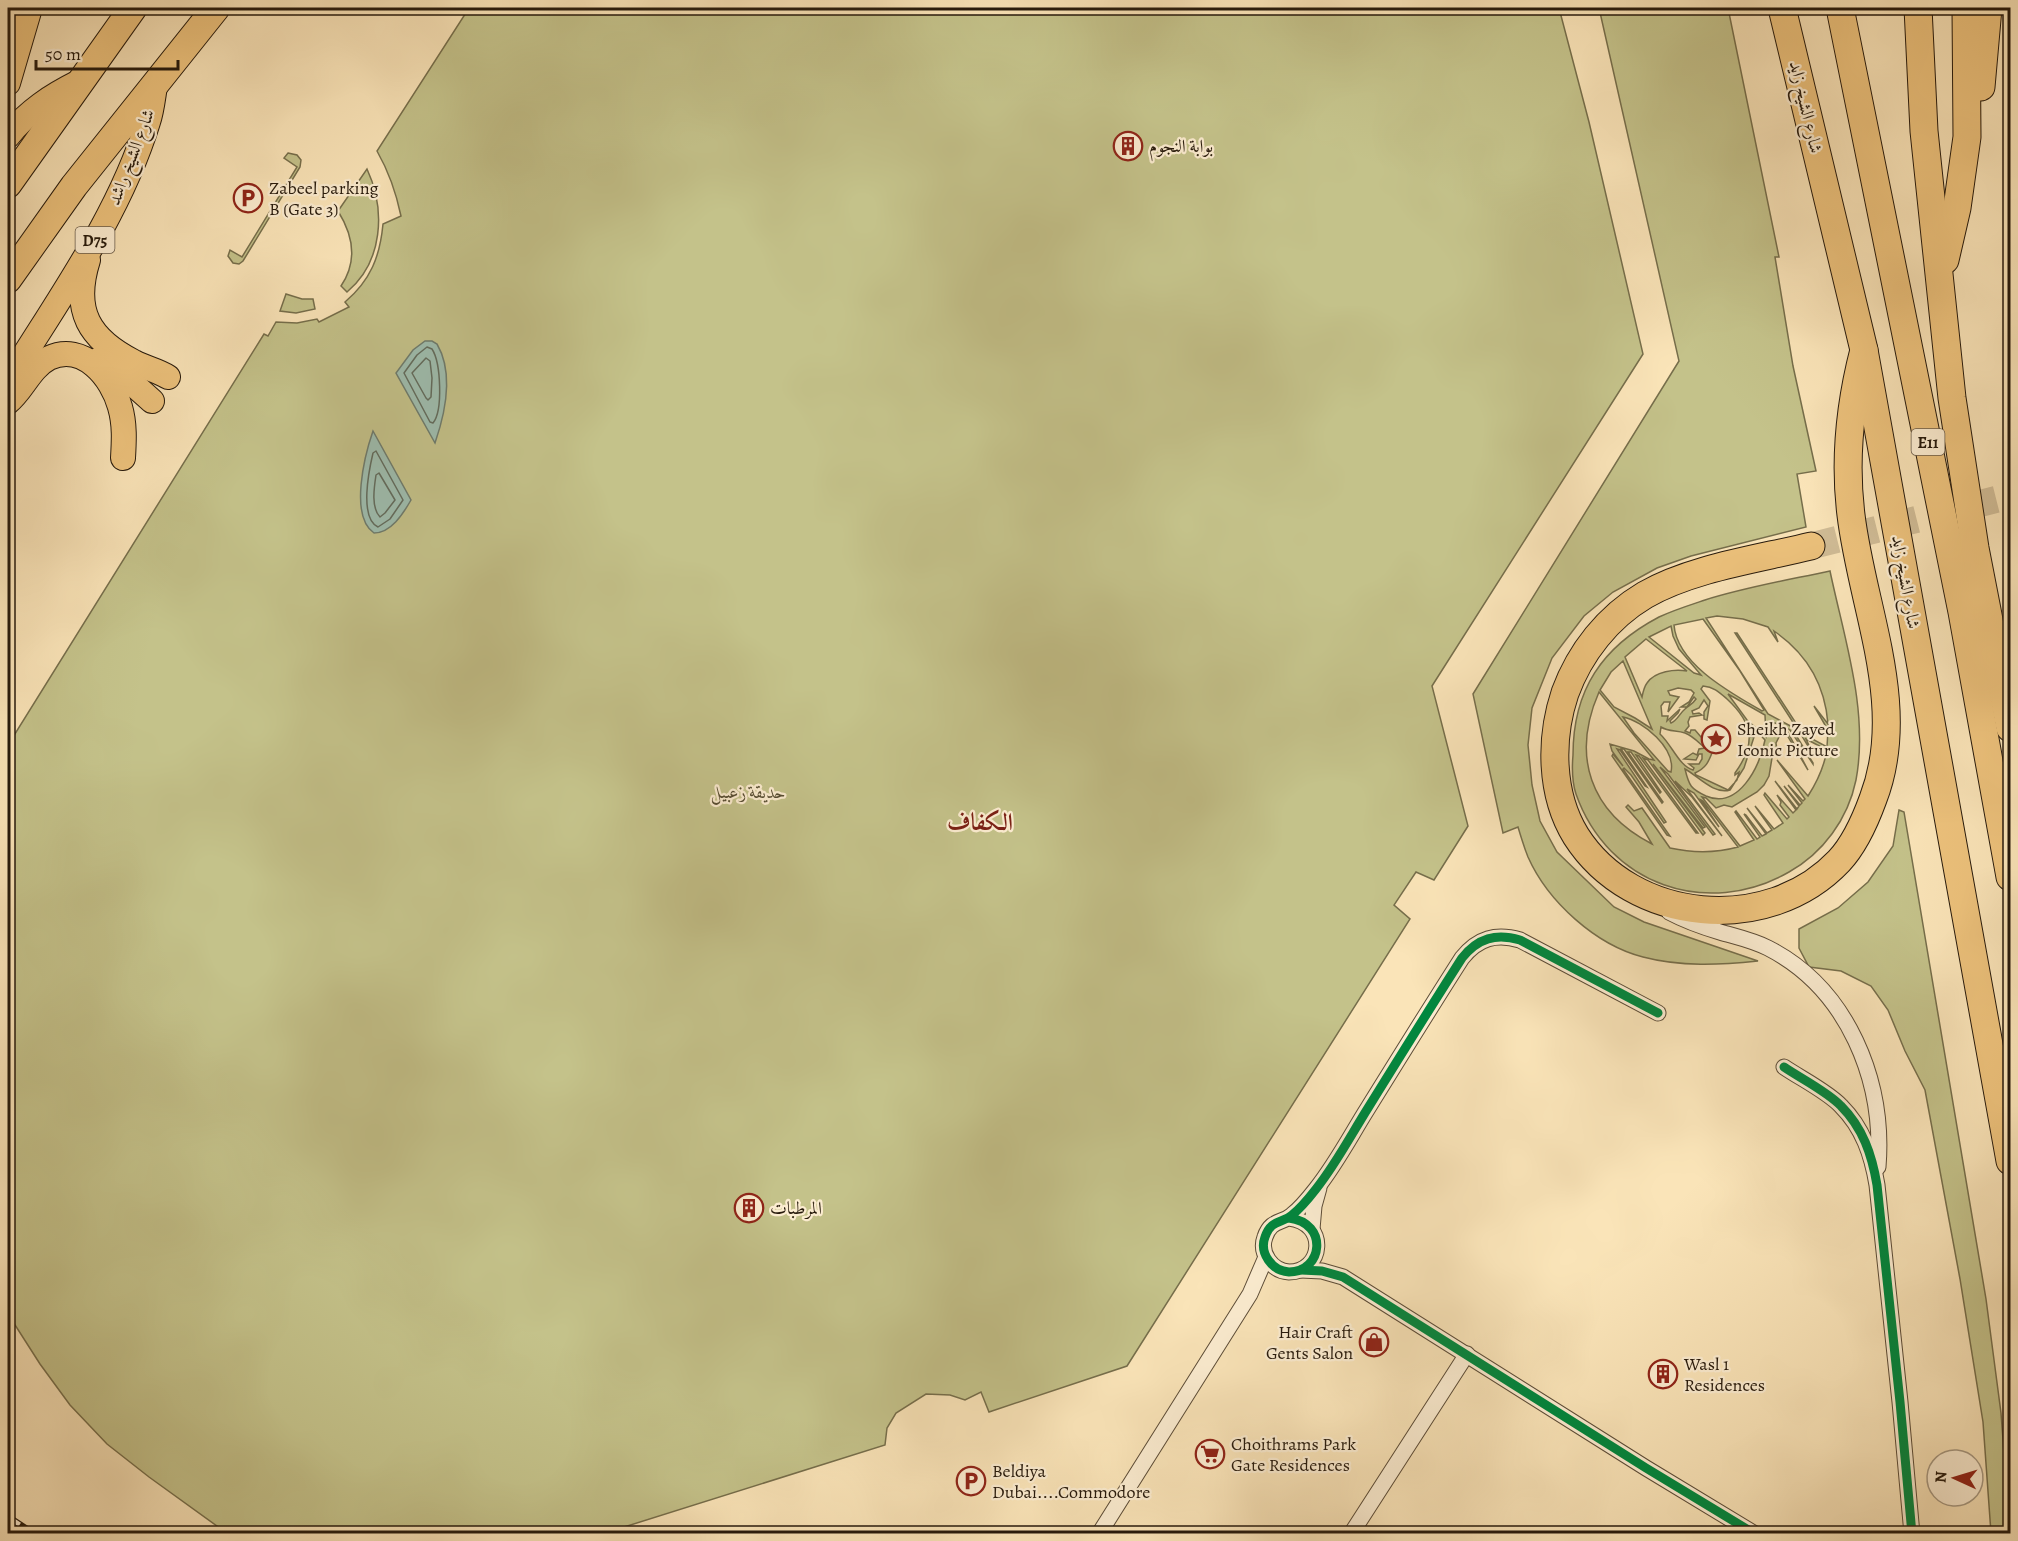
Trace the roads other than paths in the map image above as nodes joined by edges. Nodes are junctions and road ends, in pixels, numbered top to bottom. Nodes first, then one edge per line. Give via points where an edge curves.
1 (30, 8) edge
2 (133, 8) edge
3 (216, 8) edge
4 (1782, 8) edge
5 (1840, 8) edge
6 (1918, 8) edge
7 (1965, 8) edge
8 (1988, 8) edge
9 (8, 40) edge
10 (80, 82) junction
11 (8, 83) edge
12 (155, 86) junction
13 (8, 136) edge
14 (1967, 137) junction
15 (8, 184) edge
16 (93, 243) junction
17 (1941, 278) junction
18 (8, 279) edge
19 (1864, 350) junction
20 (84, 357) junction
21 (168, 377) dead end
22 (8, 381) edge
23 (152, 401) dead end
24 (8, 402) edge
25 (123, 458) dead end
26 (1811, 546) tunnel mouth
27 (2010, 728) edge
28 (2010, 877) edge
29 (1628, 885) junction
30 (1658, 1013) dead end
31 (1784, 1067) dead end
32 (2010, 1161) edge
33 (1320, 1183) junction
34 (1877, 1185) junction
35 (1289, 1218) junction
36 (1312, 1230) junction
37 (1317, 1246) junction
38 (1266, 1257) junction
39 (1300, 1270) junction
40 (1284, 1271) junction
41 (1343, 1277) junction
42 (1250, 1294) junction
43 (1467, 1354) junction
44 (1099, 1533) edge
45 (1351, 1533) edge
46 (1755, 1533) edge
47 (1912, 1533) edge

1 - 9 street
1 - 11 main road
2 - 10 highway
3 - 12 highway, شارع الشيخ راشد / D75
4 - 19 highway, شارع الشيخ زايد
5 - 28 highway, E11 via 1960,600
6 - 17 highway via 1924,131
7 - 14 highway
8 - 14 highway via 1980,91
10 - 13 main road via 32,110
10 - 15 highway
12 - 16 main road, شارع الشيخ راشد / D75 via 149,120 137,153
12 - 18 highway, شارع الشيخ راشد / D75 via 74,186
14 - 17 highway via 1957,208
16 - 21 main road via 82,295 94,333 113,351
16 - 22 main road, شارع الشيخ راشد / D75
17 - 27 highway via 1962,471
19 - 29 highway via 1850,417 1848,487 1883,682 1887,728 1881,775 1865,819 1841,858 1825,874 1766,905 1745,910 1702,910 1662,902
19 - 32 highway, شارع الشيخ زايد
20 - 23 main road via 114,367
20 - 24 main road via 69,354 50,358 30,374
20 - 25 main road via 116,394 123,422
26 - 29 highway via 1692,575 1644,596 1619,614 1578,663 1557,724 1558,788 1568,820 1586,849
29 - 34 street via 1679,917 1768,948 1822,989 1849,1026 1869,1074 1879,1124
30 - 33 street via 1520,940 1494,936 1481,940 1462,958
31 - 34 street via 1840,1104 1852,1119 1869,1150
33 - 35 street
33 - 36 street
34 - 47 street
35 - 36 street via 1306,1223
35 - 38 street via 1267,1231 1263,1248
36 - 37 street
37 - 39 street via 1312,1260
37 - 41 street
38 - 40 street
38 - 42 street
39 - 40 street
39 - 41 street
40 - 42 street
41 - 43 street
42 - 44 street
43 - 45 street
43 - 46 street

